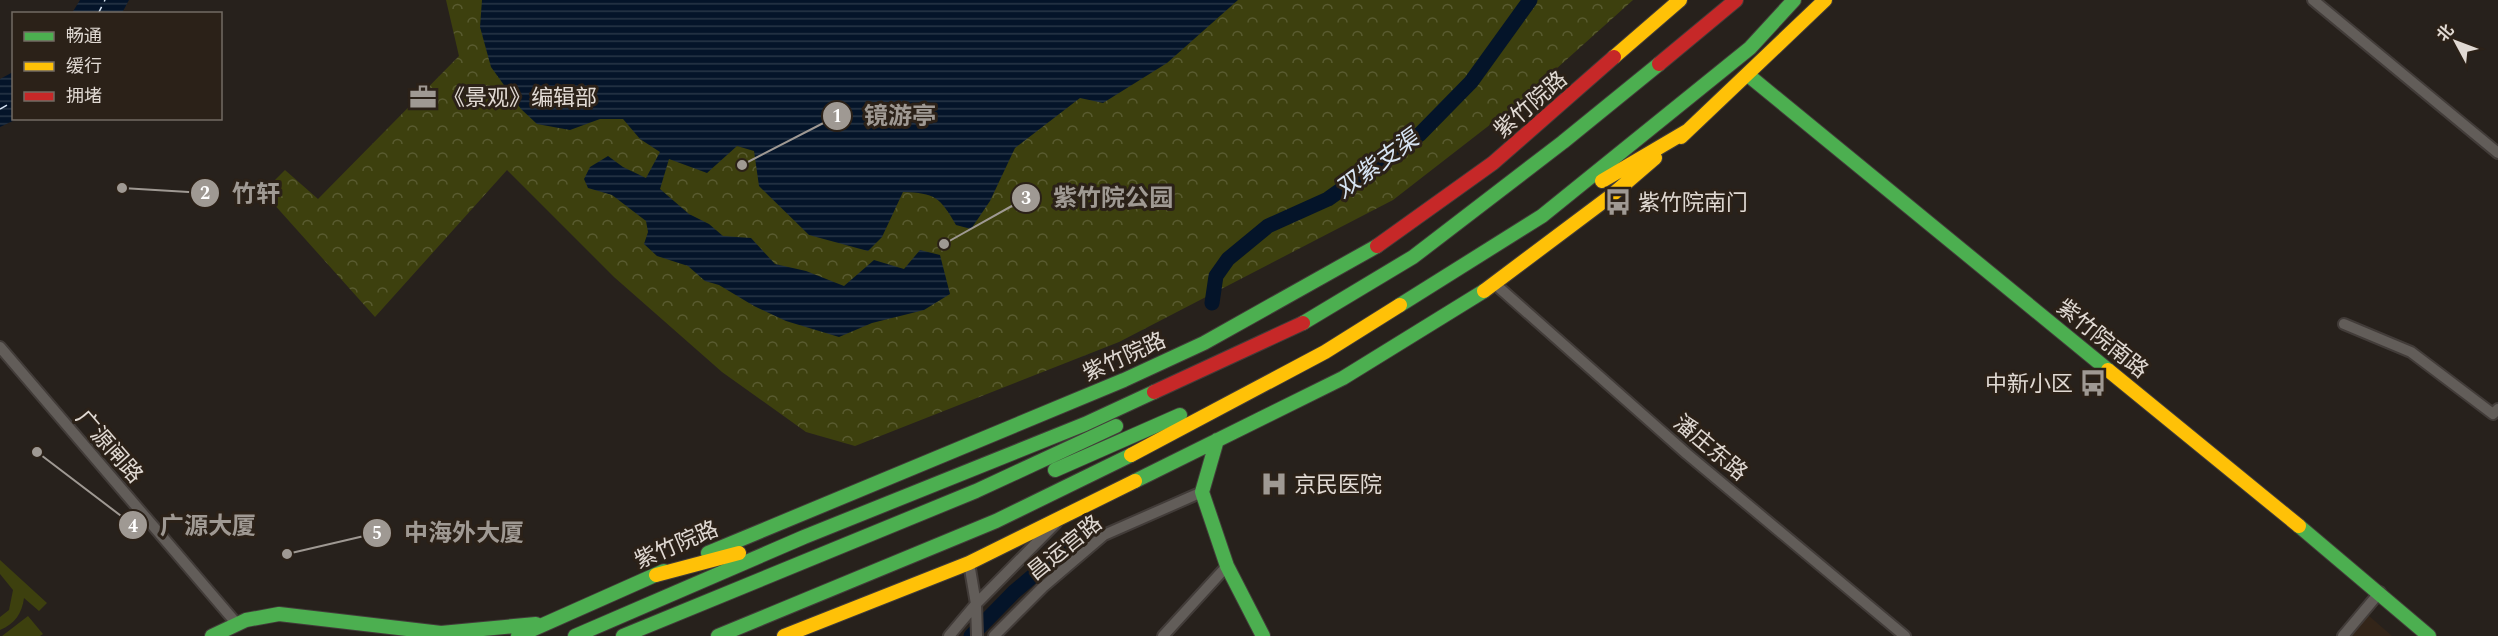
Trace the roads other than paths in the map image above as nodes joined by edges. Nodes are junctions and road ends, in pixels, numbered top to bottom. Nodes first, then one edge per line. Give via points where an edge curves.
1 (1680, 0) edge
2 (1794, 0) edge
3 (1811, 0) edge
4 (1825, 0) edge
5 (2313, 0) edge
6 (1733, 2) edge
7 (1750, 48) junction
8 (1749, 75) junction
9 (1687, 131) junction
10 (2498, 153) edge
11 (1542, 216) junction
12 (1495, 284) junction
13 (2344, 324) dead end
14 (1300, 325) junction
15 (0, 347) edge
16 (1325, 352) junction
17 (1197, 388) dead end
18 (2498, 409) edge
19 (1134, 417) dead end
20 (1216, 440) junction
21 (1202, 492) junction
22 (1064, 515) junction
23 (804, 537) junction
24 (969, 562) junction
25 (1227, 566) junction
26 (656, 575) junction
27 (834, 589) junction
28 (2380, 592) junction
29 (976, 604) junction
30 (545, 623) junction
31 (237, 624) junction
32 (212, 636) edge
33 (518, 636) edge
34 (574, 636) edge
35 (623, 636) edge
36 (656, 636) edge
37 (718, 636) edge
38 (753, 636) edge
39 (784, 636) edge
40 (949, 636) edge
41 (977, 636) edge
42 (994, 636) edge
43 (1163, 636) edge
44 (1263, 636) edge
45 (1905, 636) edge
46 (2343, 636) edge
47 (2429, 636) edge

1 - 26 main road, 紫竹院路 via 1493,163 1389,239 1281,300 1204,343 1124,380
2 - 7 main road
3 - 7 main road
4 - 8 main road
5 - 10 street
6 - 14 main road, 紫竹院路 via 1563,142 1413,257
7 - 11 main road
8 - 9 main road
8 - 28 main road, 紫竹院南路
9 - 11 main road
9 - 12 main road via 1612,195
11 - 16 main road
12 - 20 main road via 1343,378
12 - 45 street, 潘庄东路 via 1687,454
13 - 18 street via 2411,352 2493,414
14 - 17 main road
14 - 23 main road, 紫竹院路 via 1085,424
15 - 31 street, 广源闸路
16 - 27 main road via 1175,433 996,521
16 - 36 main road via 981,502
19 - 35 main road via 976,491
20 - 21 main road
20 - 22 main road
21 - 25 main road
21 - 42 street, 昌运宫路 via 1104,535
22 - 24 main road
22 - 29 street
23 - 26 main road
23 - 34 main road, 紫竹院路
24 - 29 street
24 - 39 main road
25 - 43 street
25 - 44 main road
26 - 30 main road, 紫竹院路
27 - 37 main road
27 - 38 main road
28 - 46 street
28 - 47 main road, 紫竹院南路
29 - 40 street
29 - 41 street
30 - 31 main road via 441,633 279,614
30 - 33 main road, 紫竹院路
31 - 32 main road

